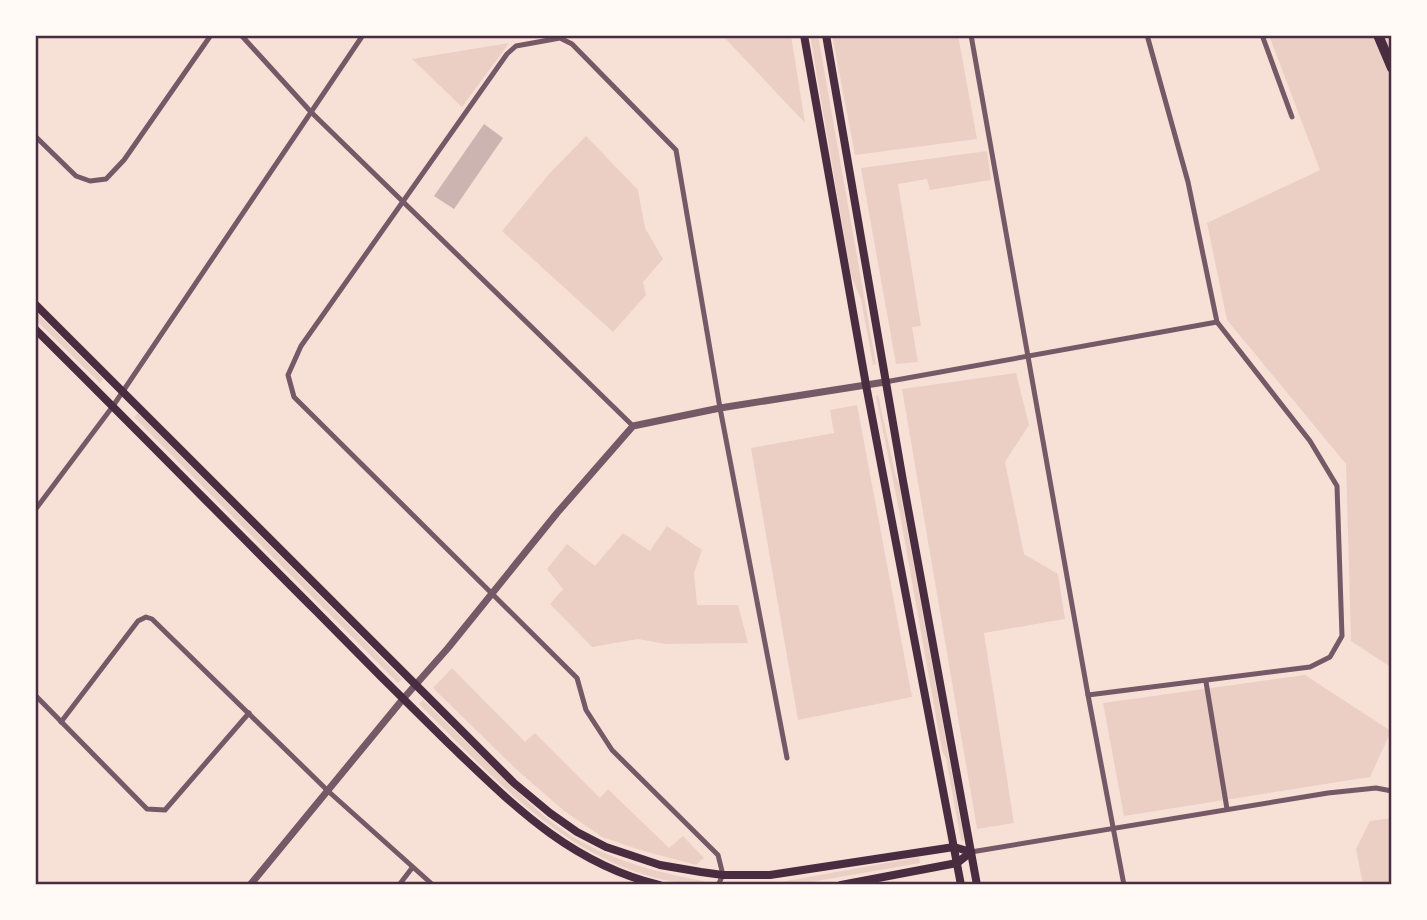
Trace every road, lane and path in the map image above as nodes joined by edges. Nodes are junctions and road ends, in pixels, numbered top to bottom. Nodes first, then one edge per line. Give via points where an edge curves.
1 (211, 35) edge
2 (240, 35) edge
3 (363, 35) edge
4 (804, 35) edge
5 (826, 35) edge
6 (971, 35) edge
7 (1147, 35) edge
8 (1262, 35) edge
9 (1378, 35) edge
10 (1392, 68) edge
11 (311, 112) junction
12 (1293, 117) dead end
13 (35, 136) edge
14 (402, 202) junction
15 (35, 304) edge
16 (1217, 322) junction
17 (35, 329) edge
18 (1027, 357) junction
19 (886, 382) junction
20 (866, 385) junction
21 (122, 391) junction
22 (113, 406) junction
23 (720, 408) junction
24 (633, 426) junction
25 (35, 510) edge
26 (491, 595) junction
27 (1206, 682) junction
28 (416, 685) junction
29 (35, 695) edge
30 (1088, 695) junction
31 (403, 699) junction
32 (249, 713) junction
33 (61, 722) junction
34 (787, 758) dead end
35 (328, 791) junction
36 (1392, 791) edge
37 (1227, 809) junction
38 (1115, 829) junction
39 (954, 847) junction
40 (971, 852) junction
41 (957, 863) junction
42 (412, 867) junction
43 (723, 875) junction
44 (250, 885) edge
45 (399, 885) edge
46 (433, 885) edge
47 (659, 885) edge
48 (718, 885) edge
49 (841, 885) edge
50 (961, 885) edge
51 (977, 885) edge
52 (1124, 885) edge

1 - 13 street via 106,179 90,181 76,176
2 - 11 street
3 - 11 street
4 - 20 main road
5 - 19 main road
6 - 18 street
7 - 16 street via 1188,182
8 - 12 street
9 - 10 highway
11 - 14 street
11 - 21 street
14 - 23 street via 507,54 516,46 560,38 572,44 676,150
14 - 24 street
14 - 26 street via 301,346 288,375 294,397
15 - 21 main road
16 - 18 street
16 - 27 street via 1310,441 1337,486 1342,636 1330,657 1310,667
17 - 22 main road
18 - 19 street
18 - 30 street
19 - 20 street
19 - 40 main road
20 - 23 street
20 - 39 main road
21 - 22 street
21 - 28 main road
22 - 25 street
22 - 31 main road
23 - 24 street
23 - 34 street
24 - 26 street
26 - 28 street
26 - 43 street via 577,678 586,710 612,750 713,849
27 - 30 street
27 - 37 street
28 - 31 street
28 - 43 main road via 514,783 577,832 606,847 660,864
29 - 33 street
30 - 38 street
31 - 35 street
31 - 47 main road via 542,830 611,870
32 - 33 street via 165,810 155,811 147,809
32 - 33 street via 146,617 138,621
32 - 35 street
35 - 42 street
35 - 44 street
36 - 37 street via 1328,793
37 - 38 street
38 - 40 street
38 - 52 street
39 - 40 main road
39 - 41 main road
39 - 43 main road via 794,873
40 - 41 main road
40 - 51 main road
41 - 49 main road
41 - 50 main road
42 - 45 street
42 - 46 street
43 - 48 street

